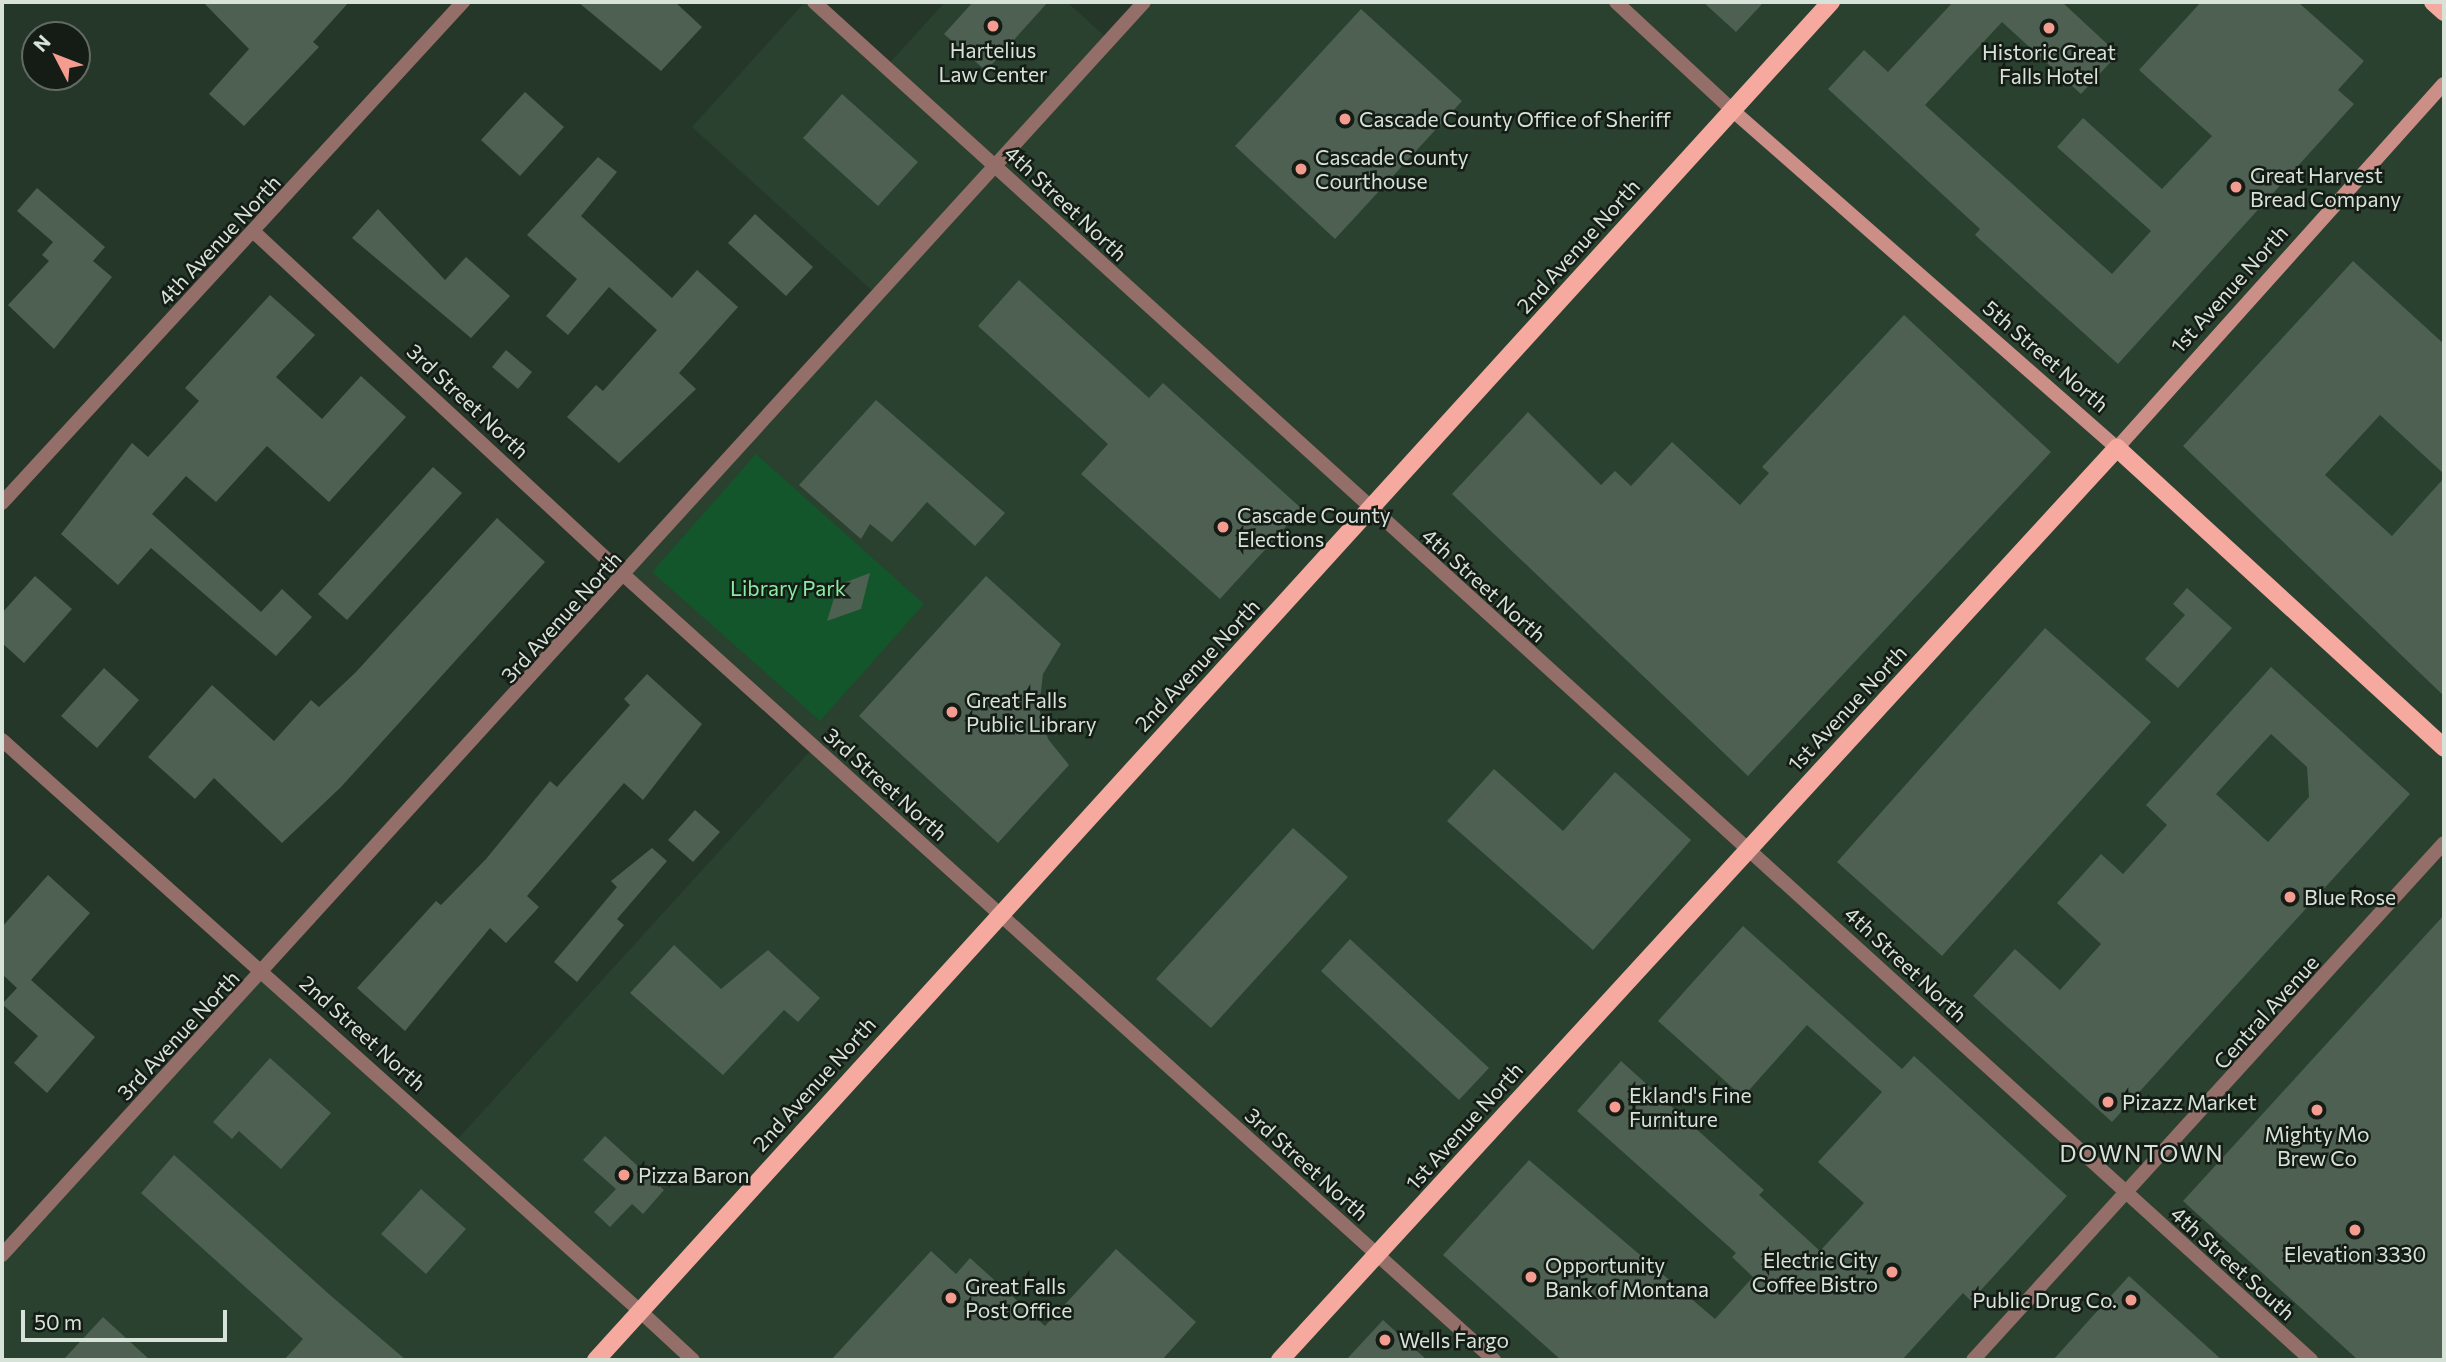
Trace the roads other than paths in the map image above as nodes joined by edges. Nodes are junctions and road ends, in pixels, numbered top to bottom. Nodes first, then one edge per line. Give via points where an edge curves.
1 (463, 2) edge
2 (814, 2) edge
3 (1144, 2) edge
4 (1616, 2) edge
5 (1831, 2) edge
6 (2433, 2) edge
7 (2444, 12) edge
8 (2444, 84) edge
9 (1731, 110) junction
10 (994, 165) junction
11 (255, 233) junction
12 (2117, 448) junction
13 (2, 503) edge
14 (1370, 512) junction
15 (626, 577) junction
16 (2, 740) edge
17 (2444, 748) edge
18 (2444, 843) edge
19 (1749, 848) junction
20 (997, 914) junction
21 (264, 973) junction
22 (2128, 1197) junction
23 (1377, 1254) junction
24 (2, 1255) edge
25 (640, 1311) junction
26 (596, 1360) edge
27 (693, 1360) edge
28 (1280, 1360) edge
29 (1494, 1360) edge
30 (1973, 1360) edge
31 (2311, 1360) edge

1 - 11 street, 4th Avenue North
2 - 10 street, 4th Street North
3 - 10 street, 3rd Avenue North
4 - 9 street, 5th Street North
5 - 9 main road, 2nd Avenue North
6 - 7 main road
8 - 12 main road, 1st Avenue North
9 - 12 main road, 5th Street North
9 - 14 main road, 2nd Avenue North
10 - 14 street, 4th Street North
10 - 15 street, 3rd Avenue North
11 - 13 street, 4th Avenue North
11 - 15 street, 3rd Street North
12 - 17 main road, 5th Street North
12 - 19 main road, 1st Avenue North
14 - 19 street, 4th Street North
14 - 20 main road, 2nd Avenue North
15 - 20 street, 3rd Street North
15 - 21 street, 3rd Avenue North
16 - 21 street, 2nd Street North
18 - 22 street, Central Avenue
19 - 22 street, 4th Street North
19 - 23 main road, 1st Avenue North
20 - 23 street, 3rd Street North
20 - 25 main road, 2nd Avenue North
21 - 24 street, 3rd Avenue North
21 - 25 street, 2nd Street North
22 - 30 street, Central Avenue
22 - 31 street, 4th Street South
23 - 28 main road, 1st Avenue North
23 - 29 street, 3rd Street North
25 - 26 main road, 2nd Avenue North
25 - 27 street, 2nd Street North

